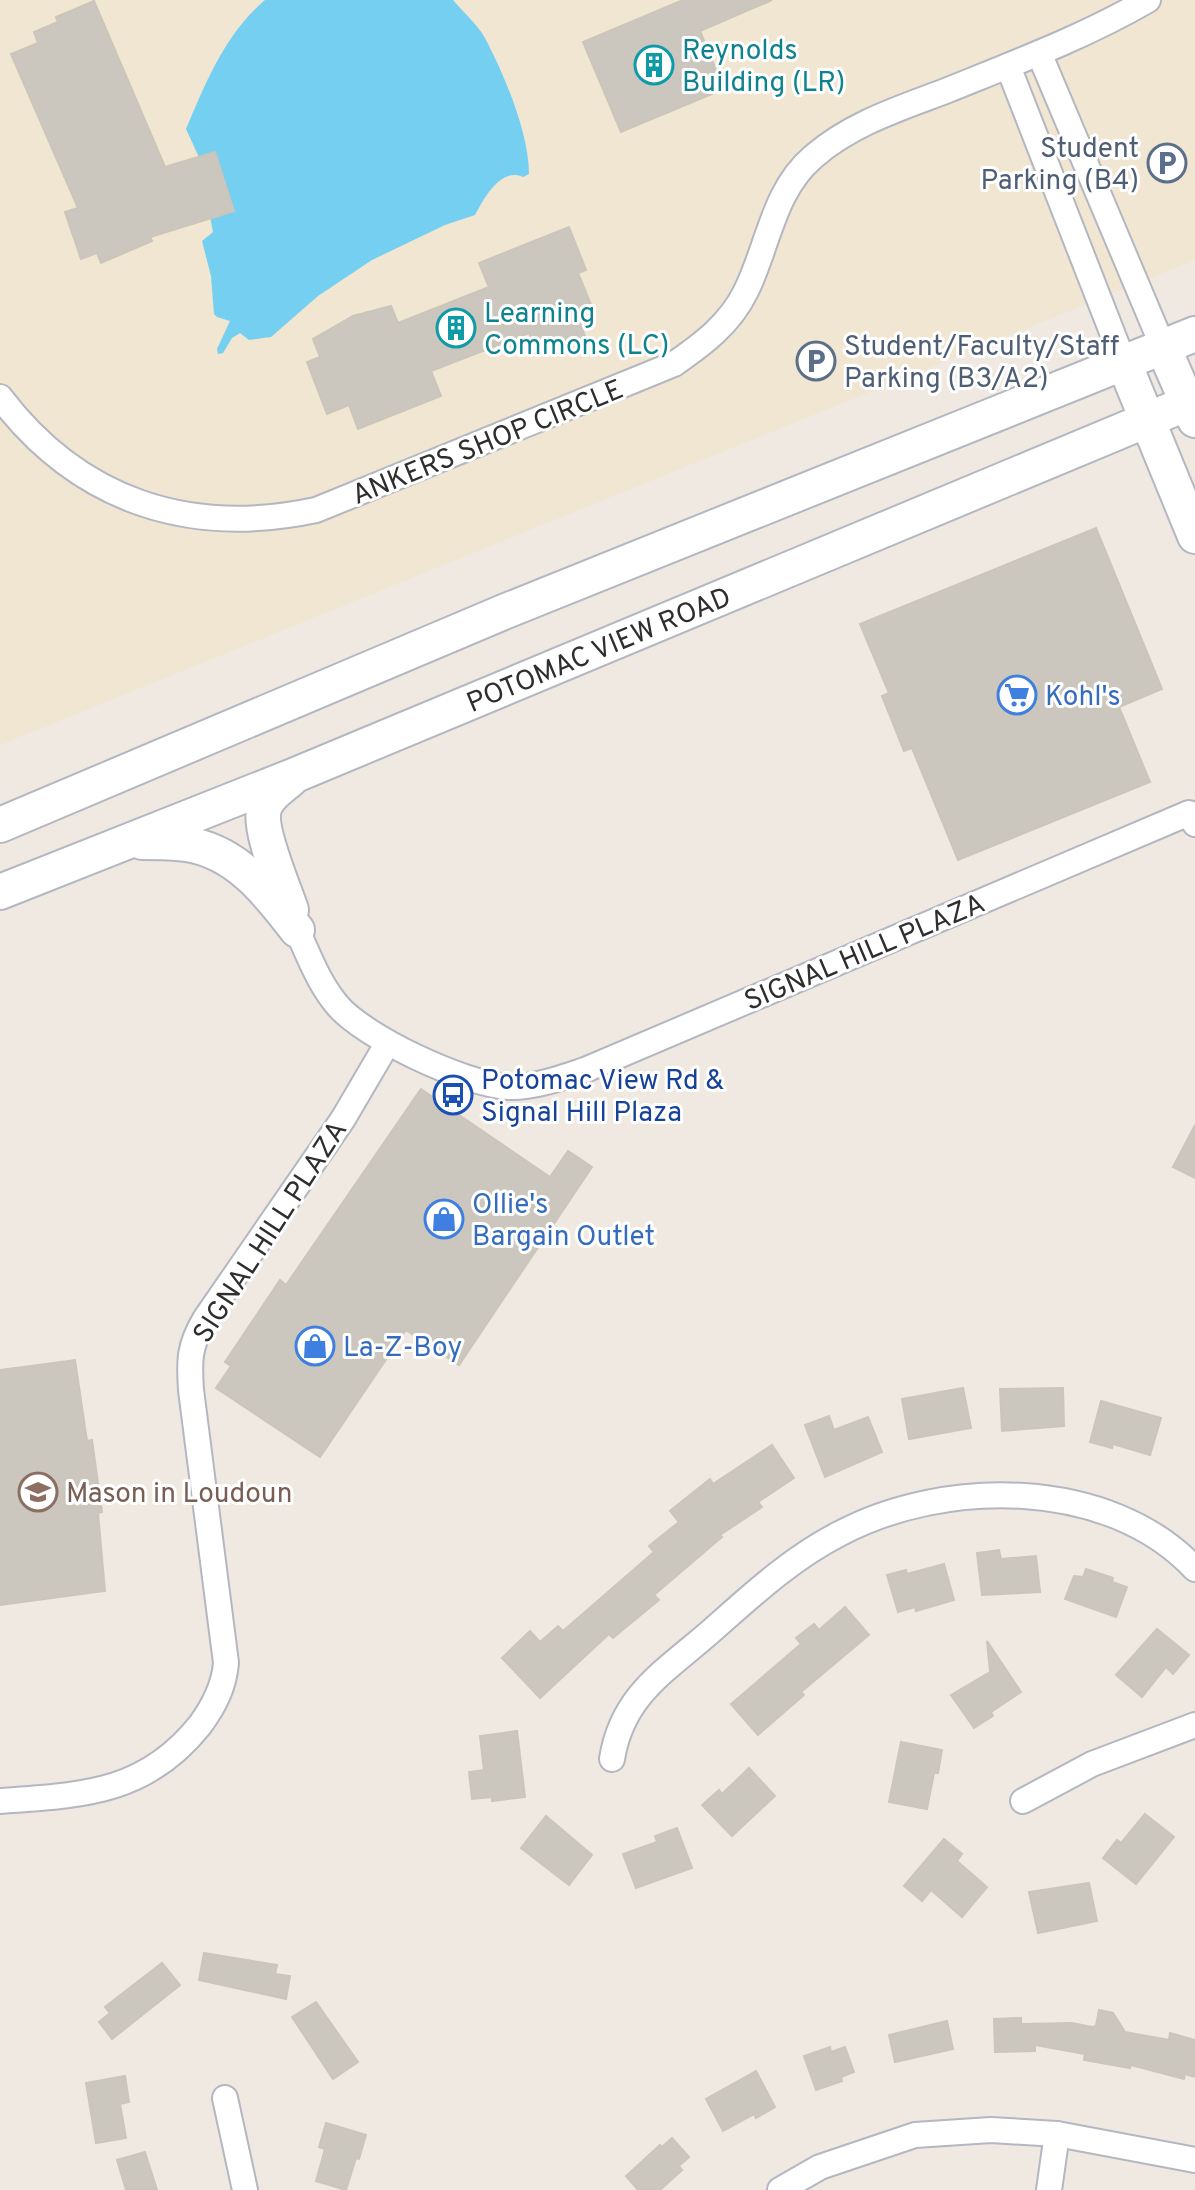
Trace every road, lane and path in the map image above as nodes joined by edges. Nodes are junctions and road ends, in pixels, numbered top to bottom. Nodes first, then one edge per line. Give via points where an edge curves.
1 (1148, 0) edge
2 (1039, 53) junction
3 (1008, 66) junction
4 (1195, 334) edge
5 (1163, 347) junction
6 (1124, 363) junction
7 (0, 397) edge
8 (1193, 407) edge
9 (1147, 419) junction
10 (1195, 536) edge
11 (293, 776) junction
12 (1195, 824) edge
13 (0, 825) edge
14 (134, 841) junction
15 (0, 892) edge
16 (297, 930) junction
17 (387, 1044) junction
18 (1195, 1569) edge
19 (1195, 1725) edge
20 (612, 1759) dead end
21 (0, 1801) edge
22 (1023, 1801) dead end
23 (225, 2098) dead end
24 (1057, 2134) junction
25 (1195, 2160) edge
26 (245, 2190) edge
27 (780, 2190) edge
28 (1049, 2190) edge

1 - 2 street, ANKERS SHOP CIRCLE via 1092,32
2 - 3 street, ANKERS SHOP CIRCLE
2 - 5 street
3 - 6 street
3 - 7 street, ANKERS SHOP CIRCLE via 851,128 811,158 787,188 734,311 706,342 674,364 316,510 221,520 155,508 79,473 33,436
4 - 5 main road
5 - 6 main road
5 - 8 main road
6 - 9 main road
6 - 13 main road via 506,611
8 - 9 main road, POTOMAC VIEW ROAD
9 - 10 main road
9 - 11 main road, POTOMAC VIEW ROAD
11 - 14 main road, POTOMAC VIEW ROAD
11 - 16 main road via 271,796 263,813
12 - 17 street, SIGNAL HILL PLAZA via 1189,813 558,1079 509,1087 486,1083
14 - 15 main road, POTOMAC VIEW ROAD
14 - 16 main road via 188,844 214,852 256,880
16 - 17 street, SIGNAL HILL PLAZA via 338,1006
17 - 21 street, SIGNAL HILL PLAZA via 343,1119 205,1319 189,1354 226,1663 213,1707 183,1746 134,1779 56,1796
18 - 20 street via 1158,1538 1095,1507 1034,1496 987,1495 876,1516 802,1556 646,1688 627,1710
19 - 22 street via 1092,1764
23 - 26 street
24 - 25 street
24 - 27 street via 991,2130 915,2135 820,2167
24 - 28 street

